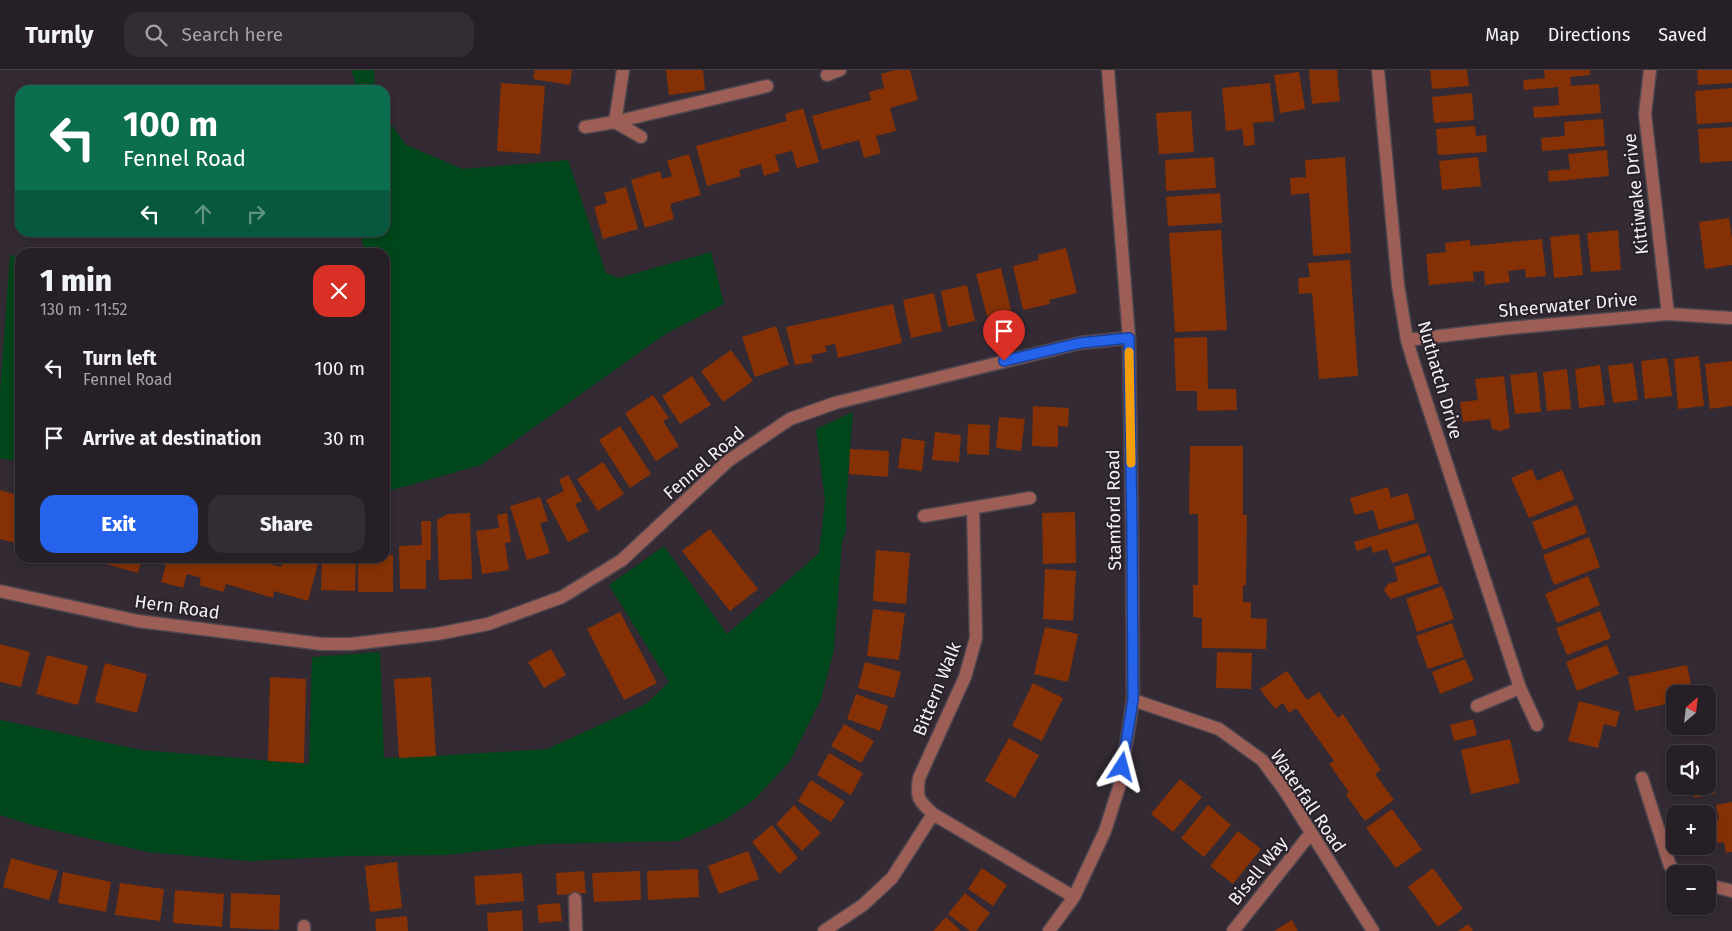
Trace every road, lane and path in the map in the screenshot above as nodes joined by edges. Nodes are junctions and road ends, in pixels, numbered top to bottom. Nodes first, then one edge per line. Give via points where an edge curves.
1 (623, 70) edge
2 (840, 70) edge
3 (1109, 70) edge
4 (1378, 70) edge
5 (1650, 70) edge
6 (827, 75) dead end
7 (767, 86) dead end
8 (615, 122) junction
9 (584, 128) dead end
10 (641, 137) dead end
11 (1668, 314) junction
12 (1732, 318) edge
13 (1129, 338) junction
14 (1407, 340) junction
15 (1030, 498) dead end
16 (973, 508) junction
17 (924, 516) dead end
18 (0, 591) edge
19 (351, 644) joint
20 (1520, 688) junction
21 (1133, 700) junction
22 (1478, 706) dead end
23 (1536, 725) dead end
24 (1642, 778) dead end
25 (933, 814) junction
26 (1311, 833) junction
27 (1670, 865) edge
28 (1716, 887) edge
29 (1732, 891) edge
30 (1074, 897) junction
31 (575, 899) dead end
32 (576, 931) edge
33 (824, 931) edge
34 (1049, 931) edge
35 (1233, 931) edge
36 (1373, 931) edge

1 - 8 street
2 - 6 street
3 - 13 street, Stamford Road
4 - 14 street, Nuthatch Drive via 1398,285
5 - 11 street, Kittiwake Drive via 1645,114
7 - 8 street
8 - 9 street
8 - 10 street
11 - 12 street, Sheerwater Drive
11 - 14 street, Sheerwater Drive
13 - 19 street, Fennel Road via 1080,343 836,403 790,419 728,461 622,560 562,597 488,624 437,634
13 - 21 street, Stamford Road
14 - 20 street, Nuthatch Drive
15 - 16 street
16 - 17 street
16 - 25 street, Bittern Walk via 976,638 965,677 919,778 920,802
18 - 19 street, Hern Road via 138,621 322,644
20 - 22 street
20 - 23 street, Nuthatch Drive
21 - 26 street, Waterfall Road via 1219,729 1262,760
21 - 30 street, Stamford Road via 1120,784 1105,831
24 - 27 street
25 - 30 street, Bittern Walk
25 - 33 street via 892,878 863,905
26 - 35 street, Bisell Way
26 - 36 street, Waterfall Road
28 - 29 street
30 - 34 street, Stamford Road
31 - 32 street

